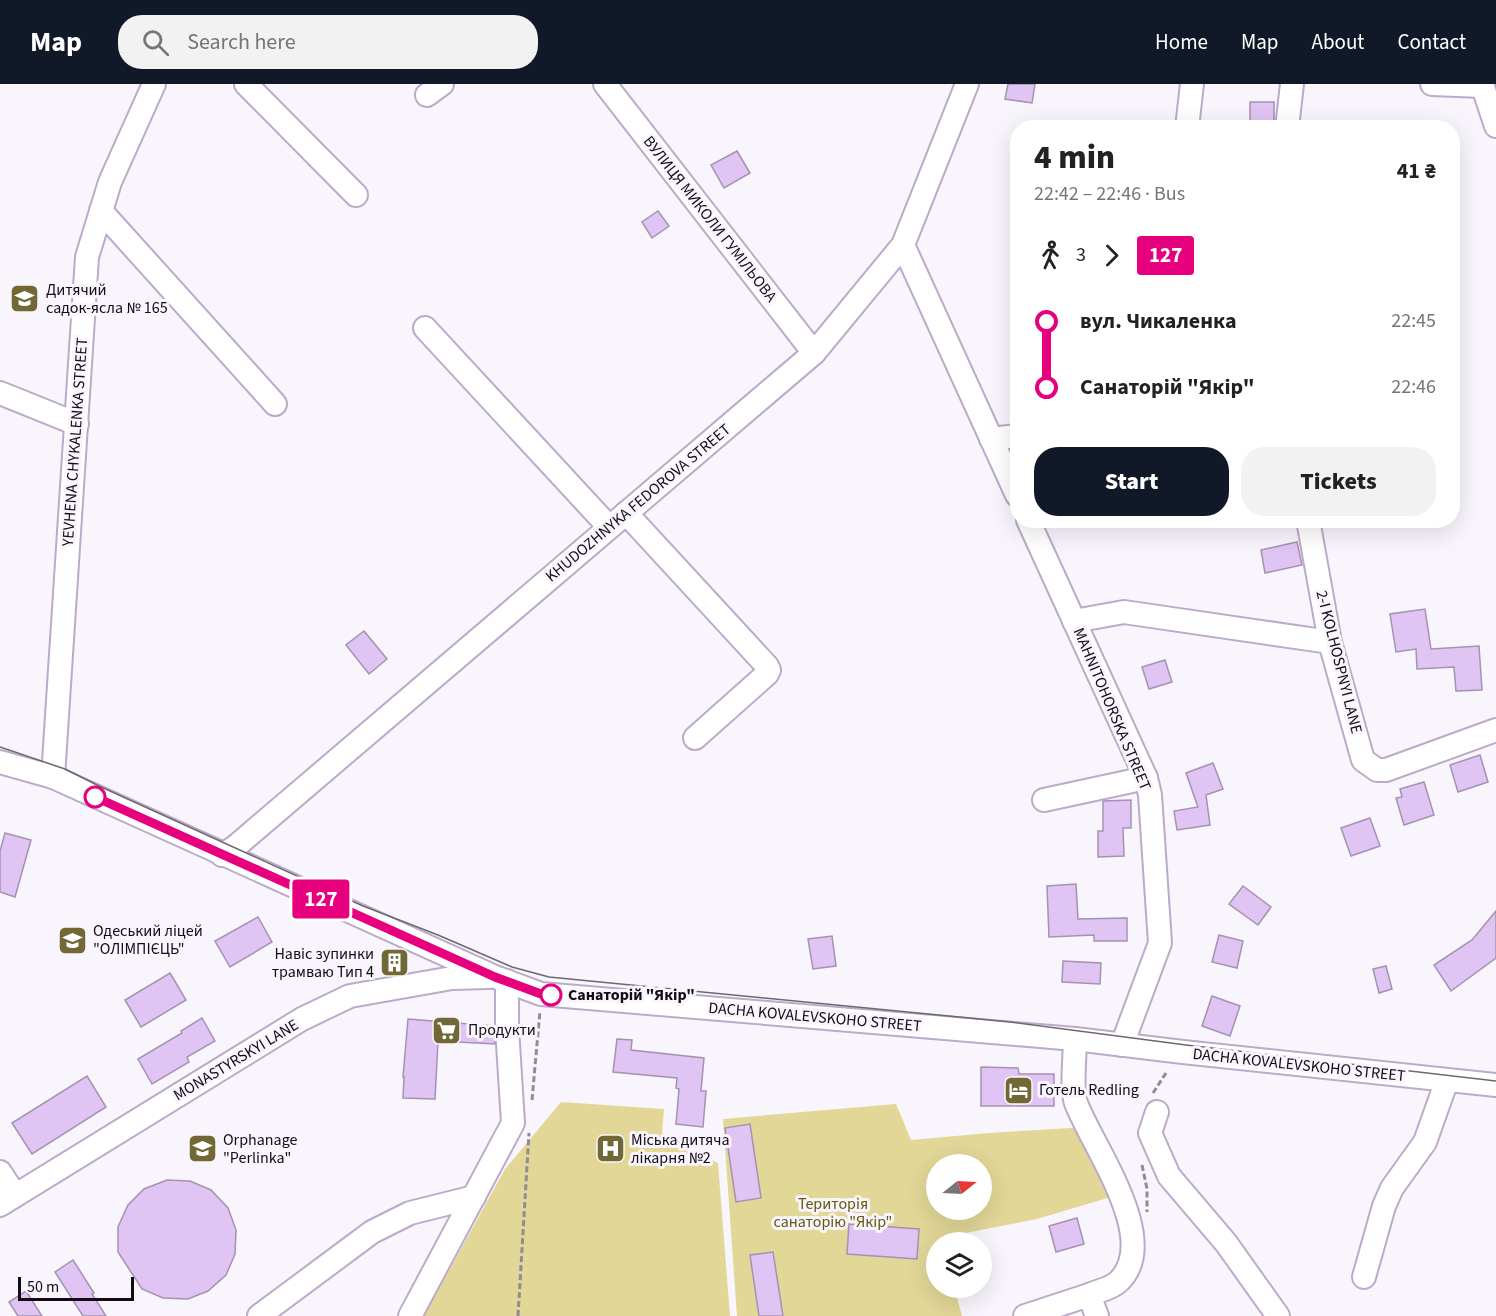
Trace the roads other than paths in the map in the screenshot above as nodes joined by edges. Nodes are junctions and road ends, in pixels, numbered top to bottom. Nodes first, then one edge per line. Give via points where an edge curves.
1 (154, 84) edge
2 (246, 84) edge
3 (605, 84) edge
4 (966, 84) edge
5 (1192, 84) edge
6 (1292, 84) edge
7 (1432, 84) edge
8 (1483, 85) edge
9 (1188, 120) edge
10 (1288, 120) edge
11 (1496, 126) edge
12 (356, 195) dead end
13 (101, 211) junction
14 (903, 245) junction
15 (425, 328) dead end
16 (814, 353) junction
17 (0, 393) edge
18 (275, 404) dead end
19 (77, 424) junction
20 (1010, 437) edge
21 (991, 439) junction
22 (1010, 480) edge
23 (617, 520) junction
24 (1032, 528) edge
25 (1309, 528) edge
26 (1074, 621) junction
27 (1330, 642) junction
28 (1496, 730) edge
29 (694, 738) dead end
30 (0, 762) edge
31 (53, 777) junction
32 (1146, 778) junction
33 (1044, 800) dead end
34 (222, 855) junction
35 (501, 979) junction
36 (1075, 1039) junction
37 (1122, 1045) junction
38 (1448, 1080) junction
39 (1496, 1085) edge
40 (1155, 1103) road end
41 (0, 1172) edge
42 (474, 1197) junction
43 (8, 1200) edge
44 (1364, 1277) dead end
45 (1089, 1295) junction
46 (259, 1316) edge
47 (410, 1316) edge
48 (1025, 1316) edge
49 (1097, 1316) edge
50 (1278, 1316) edge

1 - 13 street, YEVHENA CHYKALENKA STREET
2 - 12 street
3 - 16 street, ВУЛИЦЯ МИКОЛИ ГУМІЛЬОВА
4 - 14 street, KHUDOZHNYKA FEDOROVA STREET
5 - 9 street
6 - 10 street
7 - 8 street
8 - 11 street
13 - 18 street
13 - 19 street, YEVHENA CHYKALENKA STREET via 87,257
14 - 16 street, KHUDOZHNYKA FEDOROVA STREET
14 - 21 street
15 - 23 street
16 - 23 street, KHUDOZHNYKA FEDOROVA STREET
17 - 19 street
19 - 31 street, YEVHENA CHYKALENKA STREET
20 - 21 street
21 - 22 street
23 - 29 street via 769,670
23 - 34 street, KHUDOZHNYKA FEDOROVA STREET
24 - 26 street, MAHNITOHORSKA STREET
25 - 27 street, 2-I KOLHOSPNYI LANE
26 - 27 street via 1124,612
26 - 32 street, MAHNITOHORSKA STREET
27 - 28 street, 2-I KOLHOSPNYI LANE via 1363,760 1369,766 1386,770
30 - 31 street, DACHA KOVALEVSKOHO STREET
31 - 34 street, DACHA KOVALEVSKOHO STREET
32 - 33 street
32 - 37 street, MAHNITOHORSKA STREET via 1160,944
34 - 35 street, DACHA KOVALEVSKOHO STREET
35 - 36 street, DACHA KOVALEVSKOHO STREET via 541,994
35 - 42 street via 513,1123
35 - 43 street, MONASTYRSKYI LANE via 452,978 350,996 302,1019
36 - 37 street, DACHA KOVALEVSKOHO STREET
36 - 45 street via 1075,1101 1121,1199 1133,1243 1132,1256 1120,1280
37 - 38 street, DACHA KOVALEVSKOHO STREET
38 - 39 street, DACHA KOVALEVSKOHO STREET
38 - 44 street via 1425,1142 1384,1206
40 - 50 street via 1150,1133 1169,1176 1226,1243
41 - 43 street
42 - 46 street via 410,1214 372,1232
42 - 47 street
45 - 48 street
45 - 49 street

